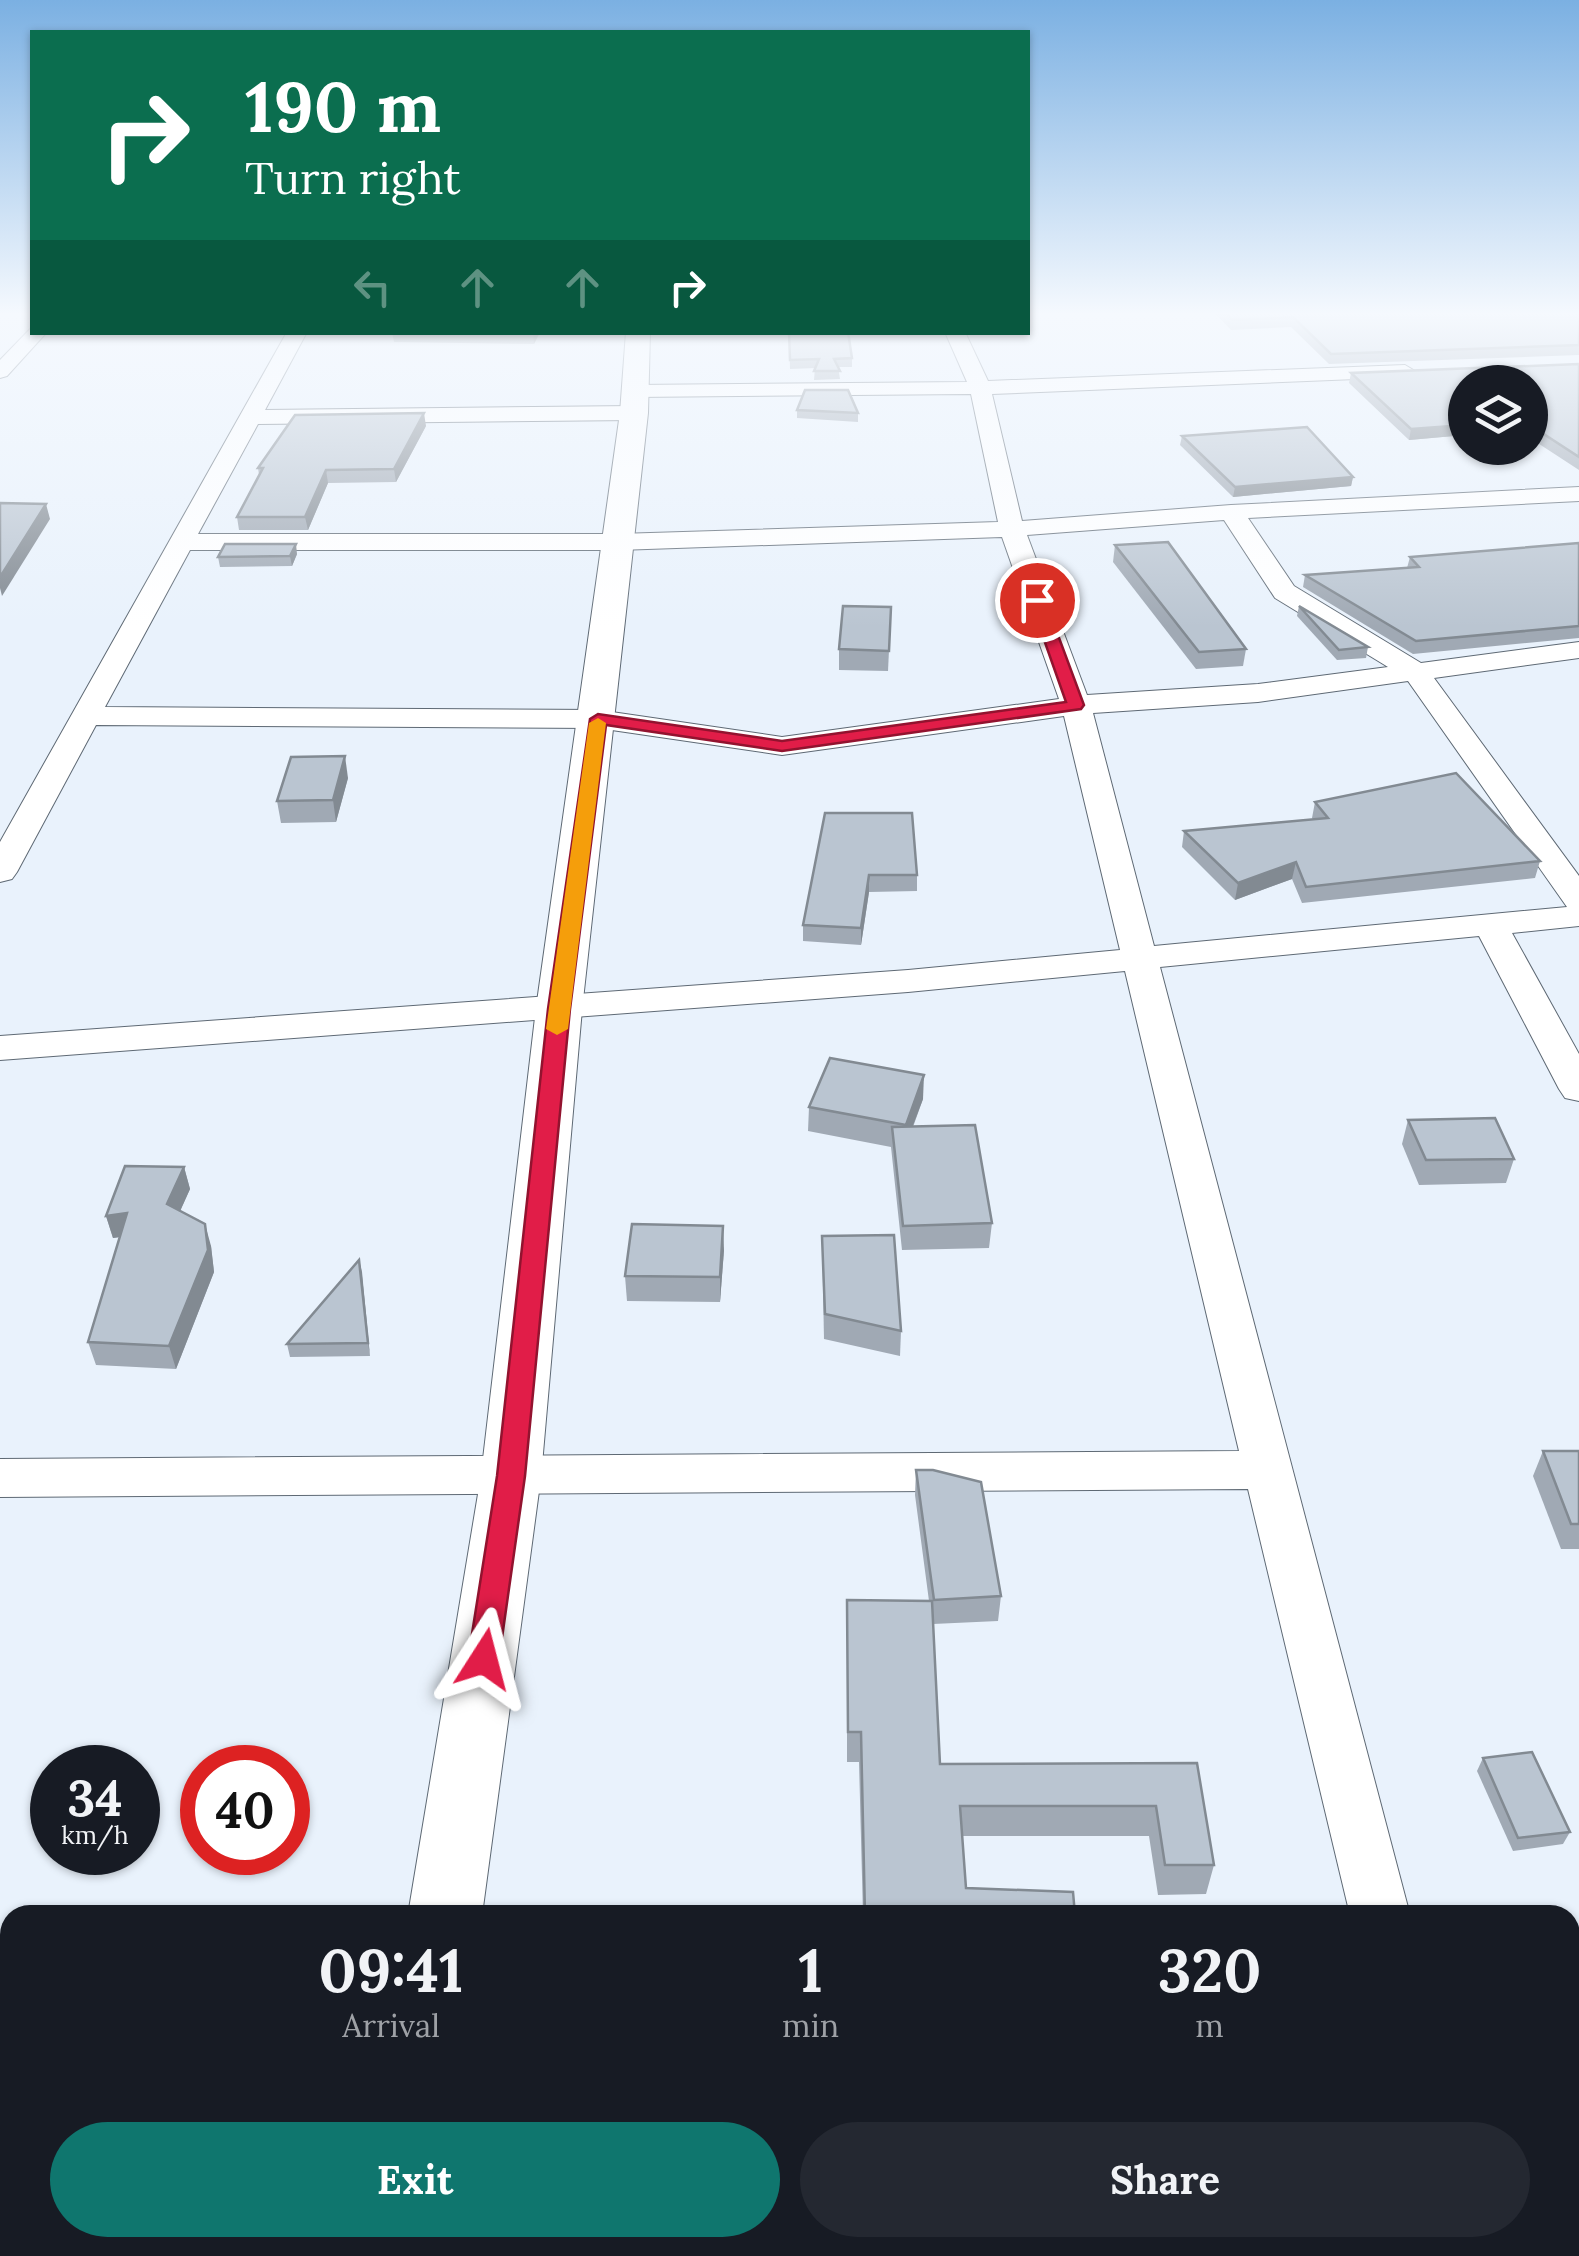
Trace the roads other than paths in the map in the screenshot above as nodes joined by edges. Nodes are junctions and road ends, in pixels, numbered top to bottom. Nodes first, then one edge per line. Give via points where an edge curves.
1 (294, 416) edge
2 (633, 416) edge
3 (986, 416) edge
4 (253, 418) joint
5 (1579, 494) edge
6 (1231, 512) junction
7 (1012, 529) junction
8 (185, 542) junction
9 (618, 542) junction
10 (1579, 650) edge
11 (1415, 671) junction
12 (1076, 705) junction
13 (88, 716) junction
14 (598, 719) junction
15 (9, 835) edge
16 (0, 872) edge
17 (1579, 900) edge
18 (1579, 916) edge
19 (1492, 926) junction
20 (1137, 959) junction
21 (559, 1009) junction
22 (0, 1048) edge
23 (1579, 1089) edge
24 (1270, 1470) junction
25 (511, 1476) junction
26 (0, 1478) edge
27 (447, 1905) edge
28 (1378, 1905) edge

1 - 4 street
2 - 9 street
3 - 7 street
4 - 8 street
5 - 6 street
6 - 7 street
6 - 11 street via 1284,592
7 - 9 street
7 - 12 street
8 - 9 street
8 - 13 street
9 - 14 street
10 - 11 street
11 - 12 street via 1258,693
11 - 17 street
12 - 14 street via 782,746
12 - 20 street
13 - 14 street
13 - 15 street
14 - 21 street
15 - 16 street
18 - 19 street
19 - 20 street
19 - 23 street
20 - 21 street
20 - 24 street
21 - 22 street
21 - 25 street
24 - 25 street
24 - 28 street
25 - 26 street
25 - 27 street

